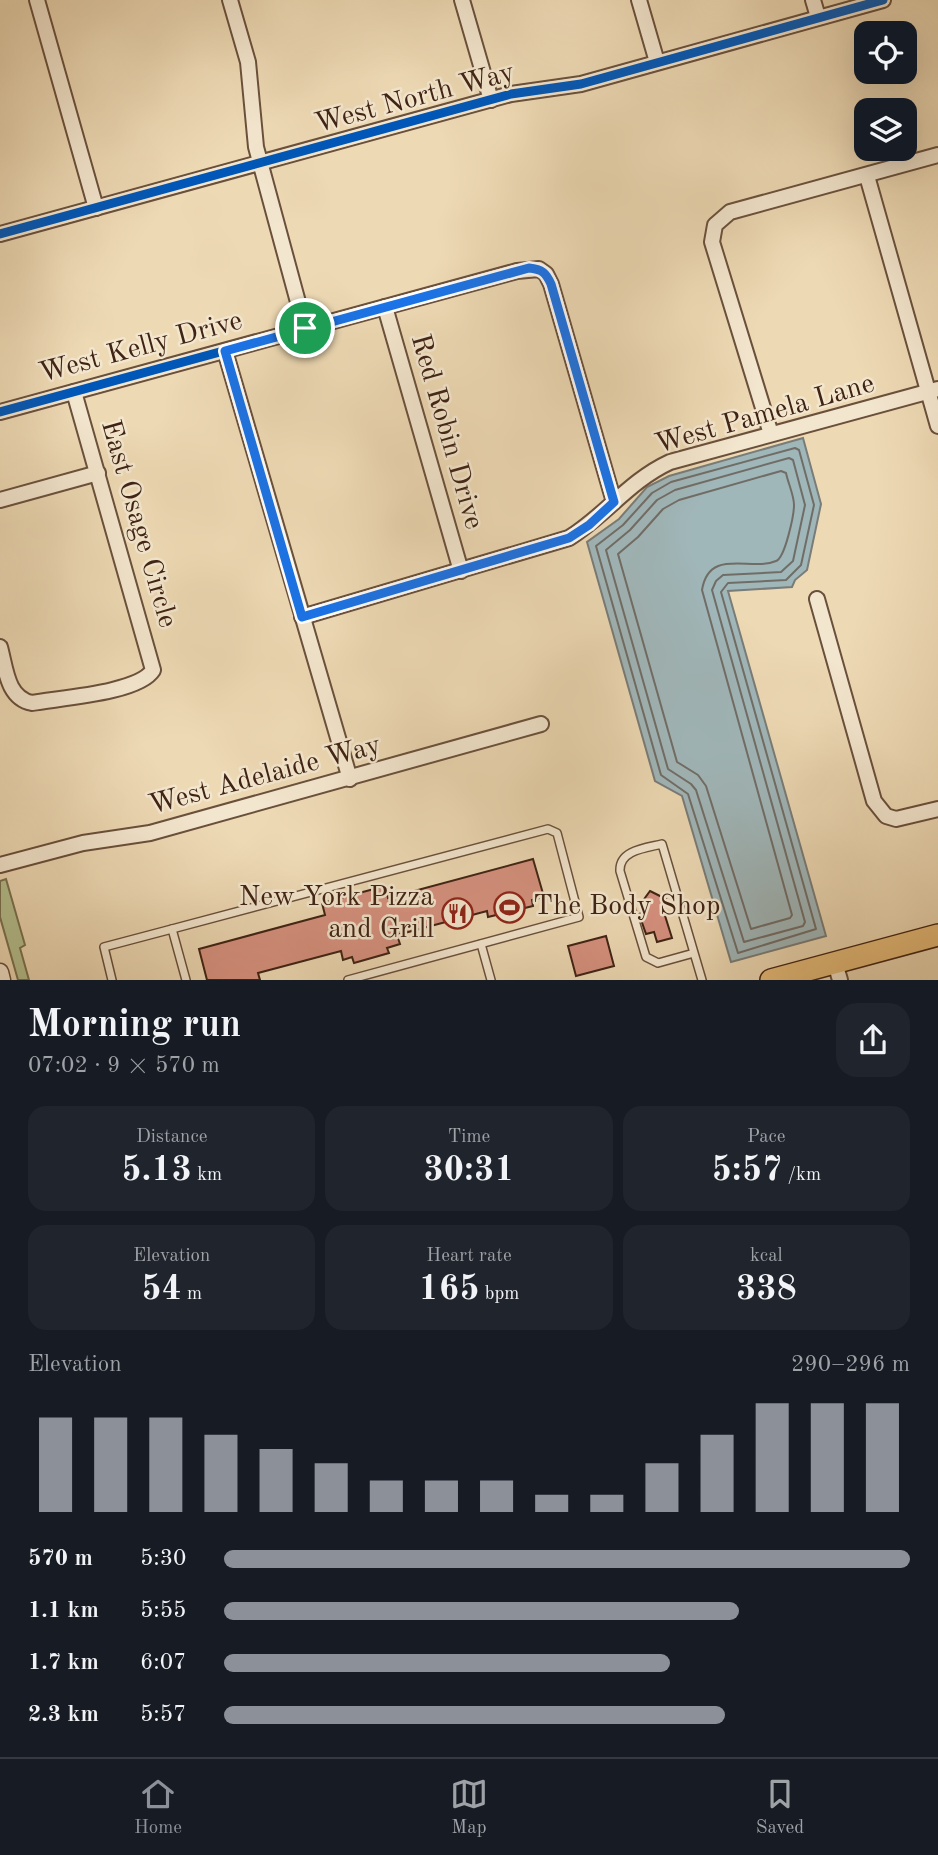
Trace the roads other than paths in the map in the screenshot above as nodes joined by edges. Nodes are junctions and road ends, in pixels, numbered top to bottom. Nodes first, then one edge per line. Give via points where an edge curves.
1 (37, 0) edge
2 (230, 0) edge
3 (462, 0) edge
4 (639, 0) edge
5 (813, 0) edge
6 (883, 0) edge
7 (818, 17) junction
8 (657, 62) junction
9 (491, 100) junction
10 (938, 155) edge
11 (261, 164) junction
12 (867, 176) junction
13 (96, 208) junction
14 (0, 234) edge
15 (385, 307) junction
16 (305, 328) junction
17 (225, 351) junction
18 (933, 390) edge
19 (74, 392) junction
20 (0, 412) edge
21 (938, 426) edge
22 (771, 434) junction
23 (98, 473) junction
24 (0, 500) edge
25 (614, 502) junction
26 (461, 571) junction
27 (817, 599) dead end
28 (302, 617) junction
29 (0, 647) edge
30 (541, 724) dead end
31 (350, 779) junction
32 (938, 809) edge
33 (0, 865) edge
34 (172, 929) junction
35 (938, 935) edge
36 (481, 944) junction
37 (694, 953) junction
38 (837, 971) edge
39 (0, 972) edge
40 (379, 976) edge
41 (2, 980) edge
42 (112, 980) edge
43 (185, 980) edge
44 (348, 980) edge
45 (491, 980) edge
46 (702, 980) edge
47 (771, 980) edge

1 - 13 street
2 - 11 street via 248,62 253,130
3 - 9 street
4 - 8 street
5 - 7 street
6 - 7 street, West North Way
7 - 8 street, West North Way
8 - 9 street, West North Way via 581,84
9 - 11 street, West North Way
10 - 12 street
11 - 13 street, West North Way
11 - 16 street
12 - 18 street
12 - 22 street via 730,212 715,225 712,242
13 - 14 street, West North Way
15 - 16 street, West Kelly Drive
15 - 25 street, West Kelly Drive via 529,268 546,274
15 - 26 street, Red Robin Drive
16 - 17 street, West Kelly Drive
17 - 19 street, West Kelly Drive
17 - 28 street
18 - 21 street
18 - 22 street, West Pamela Lane
19 - 20 street, West Kelly Drive
19 - 23 street, East Osage Circle
22 - 25 street, West Pamela Lane via 670,462 632,484
23 - 24 street
23 - 29 street, East Osage Circle via 153,670 142,681 32,703 23,701 12,688
25 - 26 street, West Pamela Lane via 569,538
26 - 28 street, West Pamela Lane
27 - 32 street via 874,801 886,816 906,818
28 - 31 street
30 - 31 street, West Adelaide Way
31 - 33 street, West Adelaide Way via 150,833
34 - 36 lane via 548,829 557,833 579,917
34 - 42 lane via 104,947
34 - 43 lane
35 - 38 main road
36 - 40 lane
36 - 45 lane
37 - 37 lane via 659,963 646,957 620,871 625,856 662,844
37 - 46 lane
38 - 47 main road
39 - 41 street
40 - 44 lane

